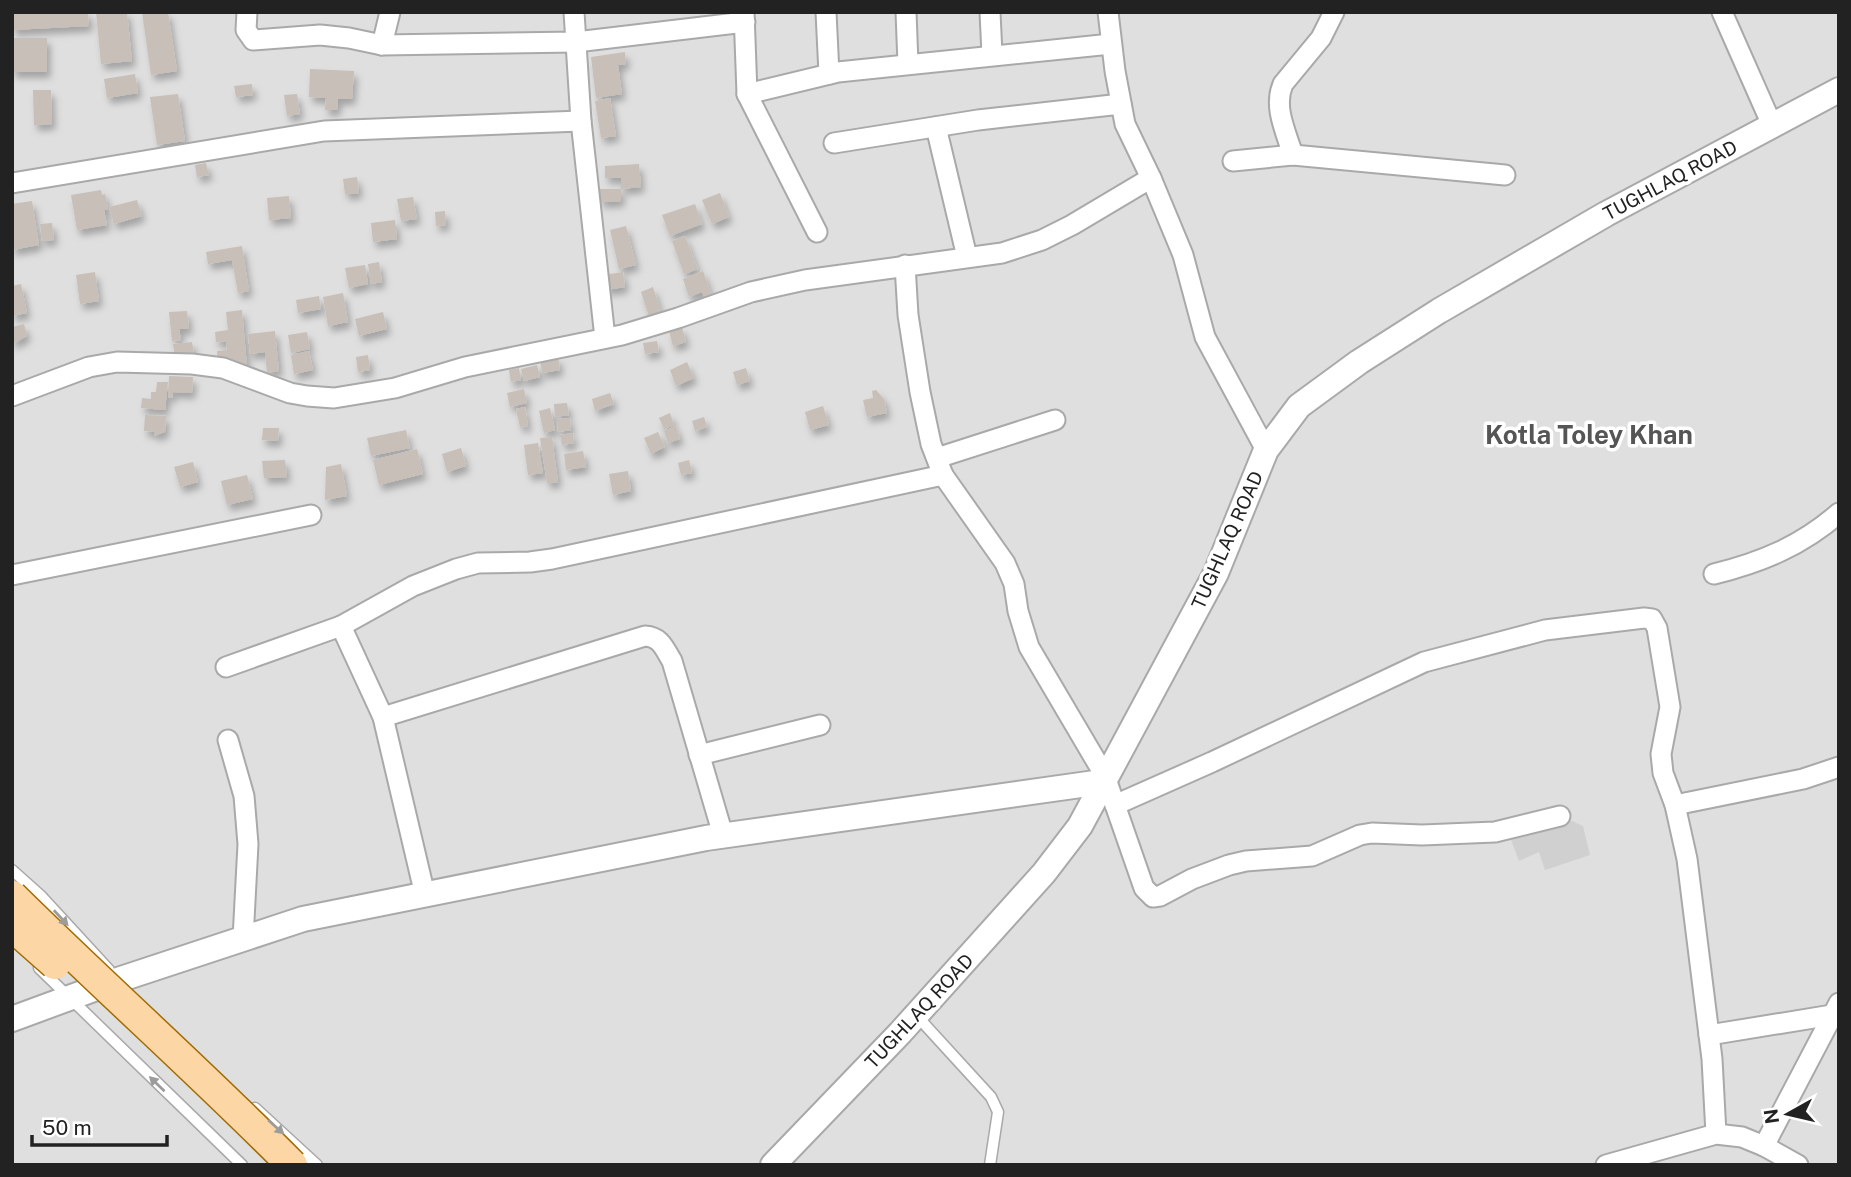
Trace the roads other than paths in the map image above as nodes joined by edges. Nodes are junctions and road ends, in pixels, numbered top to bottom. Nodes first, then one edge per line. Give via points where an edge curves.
1 (247, 12) edge
2 (390, 12) edge
3 (574, 12) edge
4 (826, 12) edge
5 (905, 12) edge
6 (990, 12) edge
7 (1108, 12) edge
8 (1334, 12) edge
9 (1722, 12) edge
10 (745, 17) edge
11 (576, 42) junction
12 (1111, 44) junction
13 (382, 45) junction
14 (992, 55) junction
15 (908, 64) junction
16 (829, 74) junction
17 (1839, 90) edge
18 (747, 94) junction
19 (1121, 104) junction
20 (581, 121) junction
21 (1772, 125) junction
22 (936, 127) junction
23 (834, 143) dead end
24 (1293, 155) junction
25 (1233, 161) dead end
26 (1506, 175) dead end
27 (1151, 178) junction
28 (12, 183) edge
29 (817, 232) dead end
30 (967, 257) junction
31 (905, 265) junction
32 (605, 338) junction
33 (12, 396) edge
34 (1055, 420) dead end
35 (1266, 450) junction
36 (940, 466) junction
37 (1839, 513) edge
38 (311, 515) dead end
39 (1714, 574) dead end
40 (12, 576) edge
41 (341, 626) junction
42 (226, 667) dead end
43 (383, 717) junction
44 (820, 725) dead end
45 (228, 740) dead end
46 (699, 755) junction
47 (1839, 767) edge
48 (1104, 779) junction
49 (1115, 805) junction
50 (1675, 805) junction
51 (1560, 816) dead end
52 (723, 835) junction
53 (12, 870) edge
54 (425, 895) junction
55 (12, 896) edge
56 (12, 926) edge
57 (243, 939) junction
58 (31, 960) dead end
59 (123, 984) junction
60 (68, 998) junction
61 (1835, 1009) edge
62 (916, 1015) junction
63 (12, 1019) edge
64 (1709, 1035) junction
65 (246, 1100) dead end
66 (1717, 1134) junction
67 (1764, 1146) junction
68 (242, 1165) edge
69 (265, 1165) edge
70 (292, 1165) edge
71 (317, 1165) edge
72 (773, 1165) edge
73 (990, 1165) edge
74 (1606, 1165) edge
75 (1798, 1165) edge

1 - 13 street via 246,30 253,40 320,35
2 - 13 street
3 - 11 street
4 - 16 street
5 - 15 street
6 - 14 street
7 - 12 street
8 - 24 street via 1321,38 1280,92 1282,120
9 - 21 street
10 - 11 street
10 - 18 street
11 - 13 street
11 - 20 street
12 - 14 street
12 - 19 street
14 - 15 street
15 - 16 street
16 - 18 street
17 - 21 street, TUGHLAQ ROAD
18 - 29 street
19 - 22 street
19 - 27 street via 1125,124
20 - 28 street via 324,131
20 - 32 street
21 - 35 street, TUGHLAQ ROAD via 1606,214 1359,362 1300,406
22 - 23 street
22 - 30 street
24 - 25 street
24 - 26 street
27 - 30 street via 1042,240 1002,253
27 - 35 street via 1183,255 1205,337
30 - 31 street
31 - 32 street via 751,292
31 - 36 street via 914,354
32 - 33 street via 334,398 290,393 223,368 155,362 89,367
34 - 36 street
35 - 48 street, TUGHLAQ ROAD via 1216,573
36 - 41 street via 552,559 478,563 413,586
36 - 48 street via 1005,563 1030,647
37 - 39 street via 1790,548
38 - 40 street
41 - 42 street
41 - 43 street
43 - 46 street via 654,636 672,661
43 - 54 street
44 - 46 street
45 - 57 street via 244,796 248,844
46 - 52 street
47 - 50 street via 1803,779
48 - 49 street
48 - 52 street
48 - 62 street, TUGHLAQ ROAD via 1080,826 1044,873
49 - 50 street via 1424,662 1545,630 1644,618 1652,619 1657,628 1669,696 1661,754
49 - 51 street via 1144,888 1153,897 1229,865 1312,856 1360,835 1495,832
50 - 64 street via 1691,884
52 - 54 street
53 -> 59 lane
54 - 57 street via 303,919
55 - 70 main road, bridge
56 - 69 main road, bridge
57 - 59 street
58 - 60 lane
59 - 60 street
60 - 63 street
68 -> 60 lane
61 - 64 street
61 - 67 street
62 - 72 street, TUGHLAQ ROAD
62 - 73 lane via 992,1097 998,1112
64 - 66 street
65 -> 71 lane
66 - 67 street
66 - 74 street
67 - 75 street

